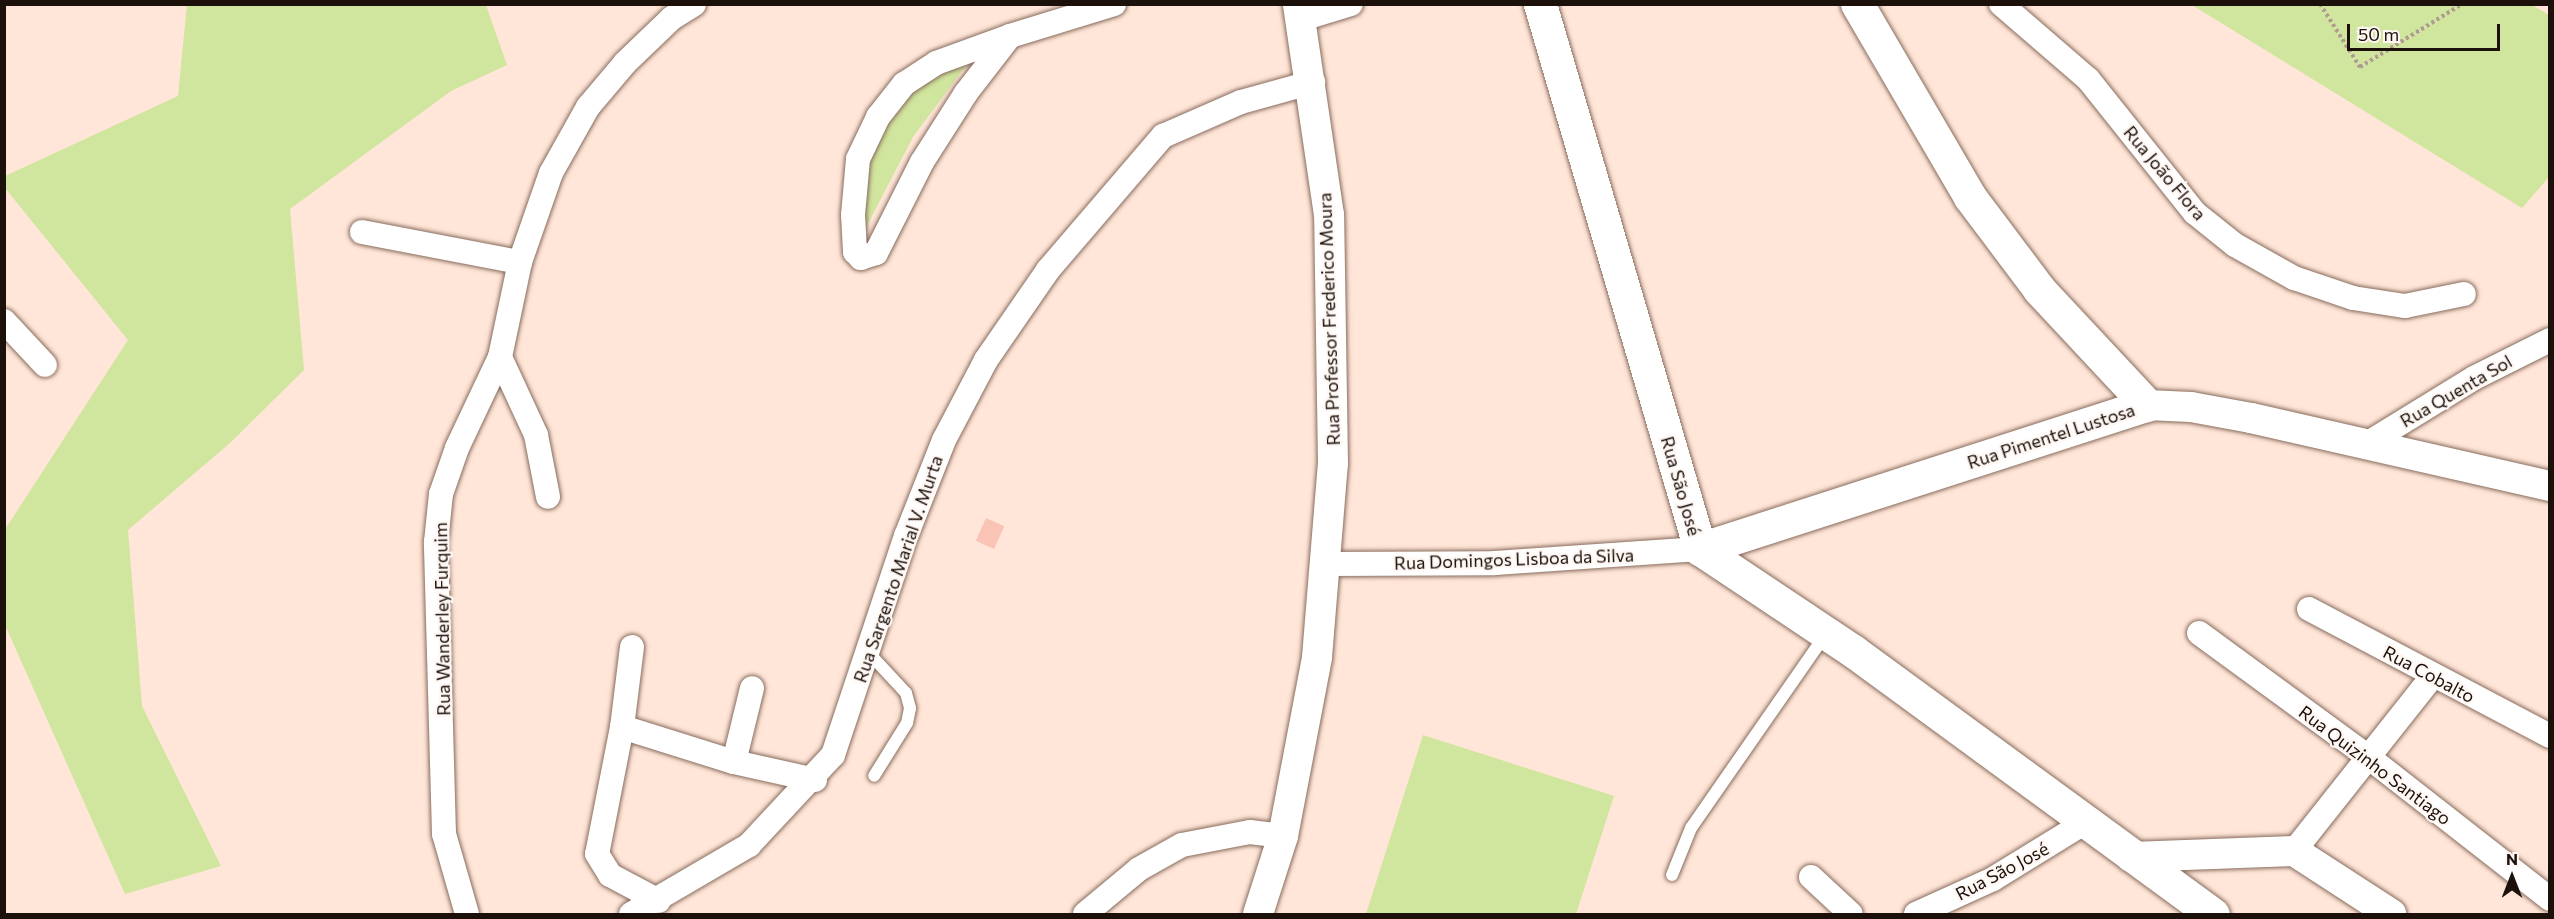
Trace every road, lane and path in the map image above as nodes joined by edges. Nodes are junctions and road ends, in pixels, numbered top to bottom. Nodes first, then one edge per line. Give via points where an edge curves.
1 (694, 4) edge
2 (1114, 4) edge
3 (1351, 4) edge
4 (1540, 4) edge
5 (1857, 4) edge
6 (2001, 4) edge
7 (2320, 4) edge
8 (2462, 4) edge
9 (1300, 12) edge
10 (1010, 36) junction
11 (1313, 82) junction
12 (362, 232) dead end
13 (520, 262) junction
14 (2464, 294) dead end
15 (4, 321) edge
16 (2550, 340) edge
17 (500, 357) junction
18 (45, 365) dead end
19 (2147, 405) junction
20 (2365, 445) junction
21 (2550, 486) edge
22 (548, 497) dead end
23 (1700, 549) junction
24 (1328, 564) junction
25 (2309, 609) dead end
26 (1827, 633) junction
27 (2199, 633) dead end
28 (632, 647) dead end
29 (866, 650) junction
30 (2432, 677) junction
31 (752, 688) dead end
32 (622, 727) junction
33 (2550, 736) edge
34 (2367, 756) junction
35 (734, 762) junction
36 (874, 776) dead end
37 (814, 780) junction
38 (2084, 823) junction
39 (1283, 836) junction
40 (2294, 851) junction
41 (2131, 857) junction
42 (1672, 875) dead end
43 (1811, 877) dead end
44 (2550, 899) edge
45 (659, 901) junction
46 (2188, 905) edge
47 (467, 915) edge
48 (632, 915) edge
49 (1085, 915) edge
50 (1258, 915) edge
51 (1851, 915) edge
52 (1917, 915) edge
53 (2213, 915) edge
54 (2391, 915) edge

1 - 13 street, Rua Wanderley Furquim via 672,18 625,63 588,107 551,173
2 - 10 street
3 - 9 street
4 - 23 main road, Rua São José
5 - 19 main road via 1970,197 2039,289
6 - 14 street, Rua João Flora via 2088,79 2195,213 2235,245 2294,278 2353,298 2406,306
7 - 8 path via 2360,67
9 - 11 street, Rua Professor Frederico Moura
10 - 10 street via 936,63 904,84 878,117 858,159 853,215 855,252 861,258 876,253 922,162
11 - 24 street, Rua Professor Frederico Moura via 1329,227 1333,463
11 - 29 street, Rua Sargento Marial V. Murta via 1241,102 1162,136 1048,270 986,360 944,440
12 - 13 street
13 - 17 street, Rua Wanderley Furquim
15 - 18 street
16 - 20 street, Rua Quenta Sol via 2474,378
17 - 22 street via 536,435
17 - 47 street, Rua Wanderley Furquim via 457,448 441,494 436,542 444,834
19 - 20 street, Rua Pimentel Lustosa via 2191,407
19 - 23 main road, Rua Pimentel Lustosa
20 - 21 street, Rua Pimentel Lustosa
23 - 24 street, Rua Domingos Lisboa da Silva via 1495,563
23 - 26 main road, Rua São José
24 - 39 street, Rua Professor Frederico Moura via 1317,657
25 - 30 street, Rua Cobalto
26 - 38 main road, Rua São José
26 - 42 lane via 1691,828
27 - 34 street, Rua Quizinho Santiago
28 - 32 street
29 - 36 lane via 906,693 910,708 908,723
29 - 37 street, Rua Sargento Marial V. Murta via 848,719 833,755
30 - 33 street, Rua Cobalto
30 - 34 street
31 - 35 street
32 - 35 street
32 - 45 street via 597,854 610,875
34 - 40 street
34 - 44 street, Rua Quizinho Santiago
35 - 37 street
37 - 45 street, Rua Sargento Marial V. Murta via 748,845
38 - 41 main road, Rua São José
38 - 52 street, Rua São José via 2033,857
39 - 49 street via 1250,832 1182,845 1139,869
39 - 50 street, Rua Professor Frederico Moura
40 - 41 street
40 - 54 street
41 - 46 main road, Rua São José
43 - 51 street
45 - 48 street, Rua Sargento Marial V. Murta
46 - 53 main road, Rua São José

